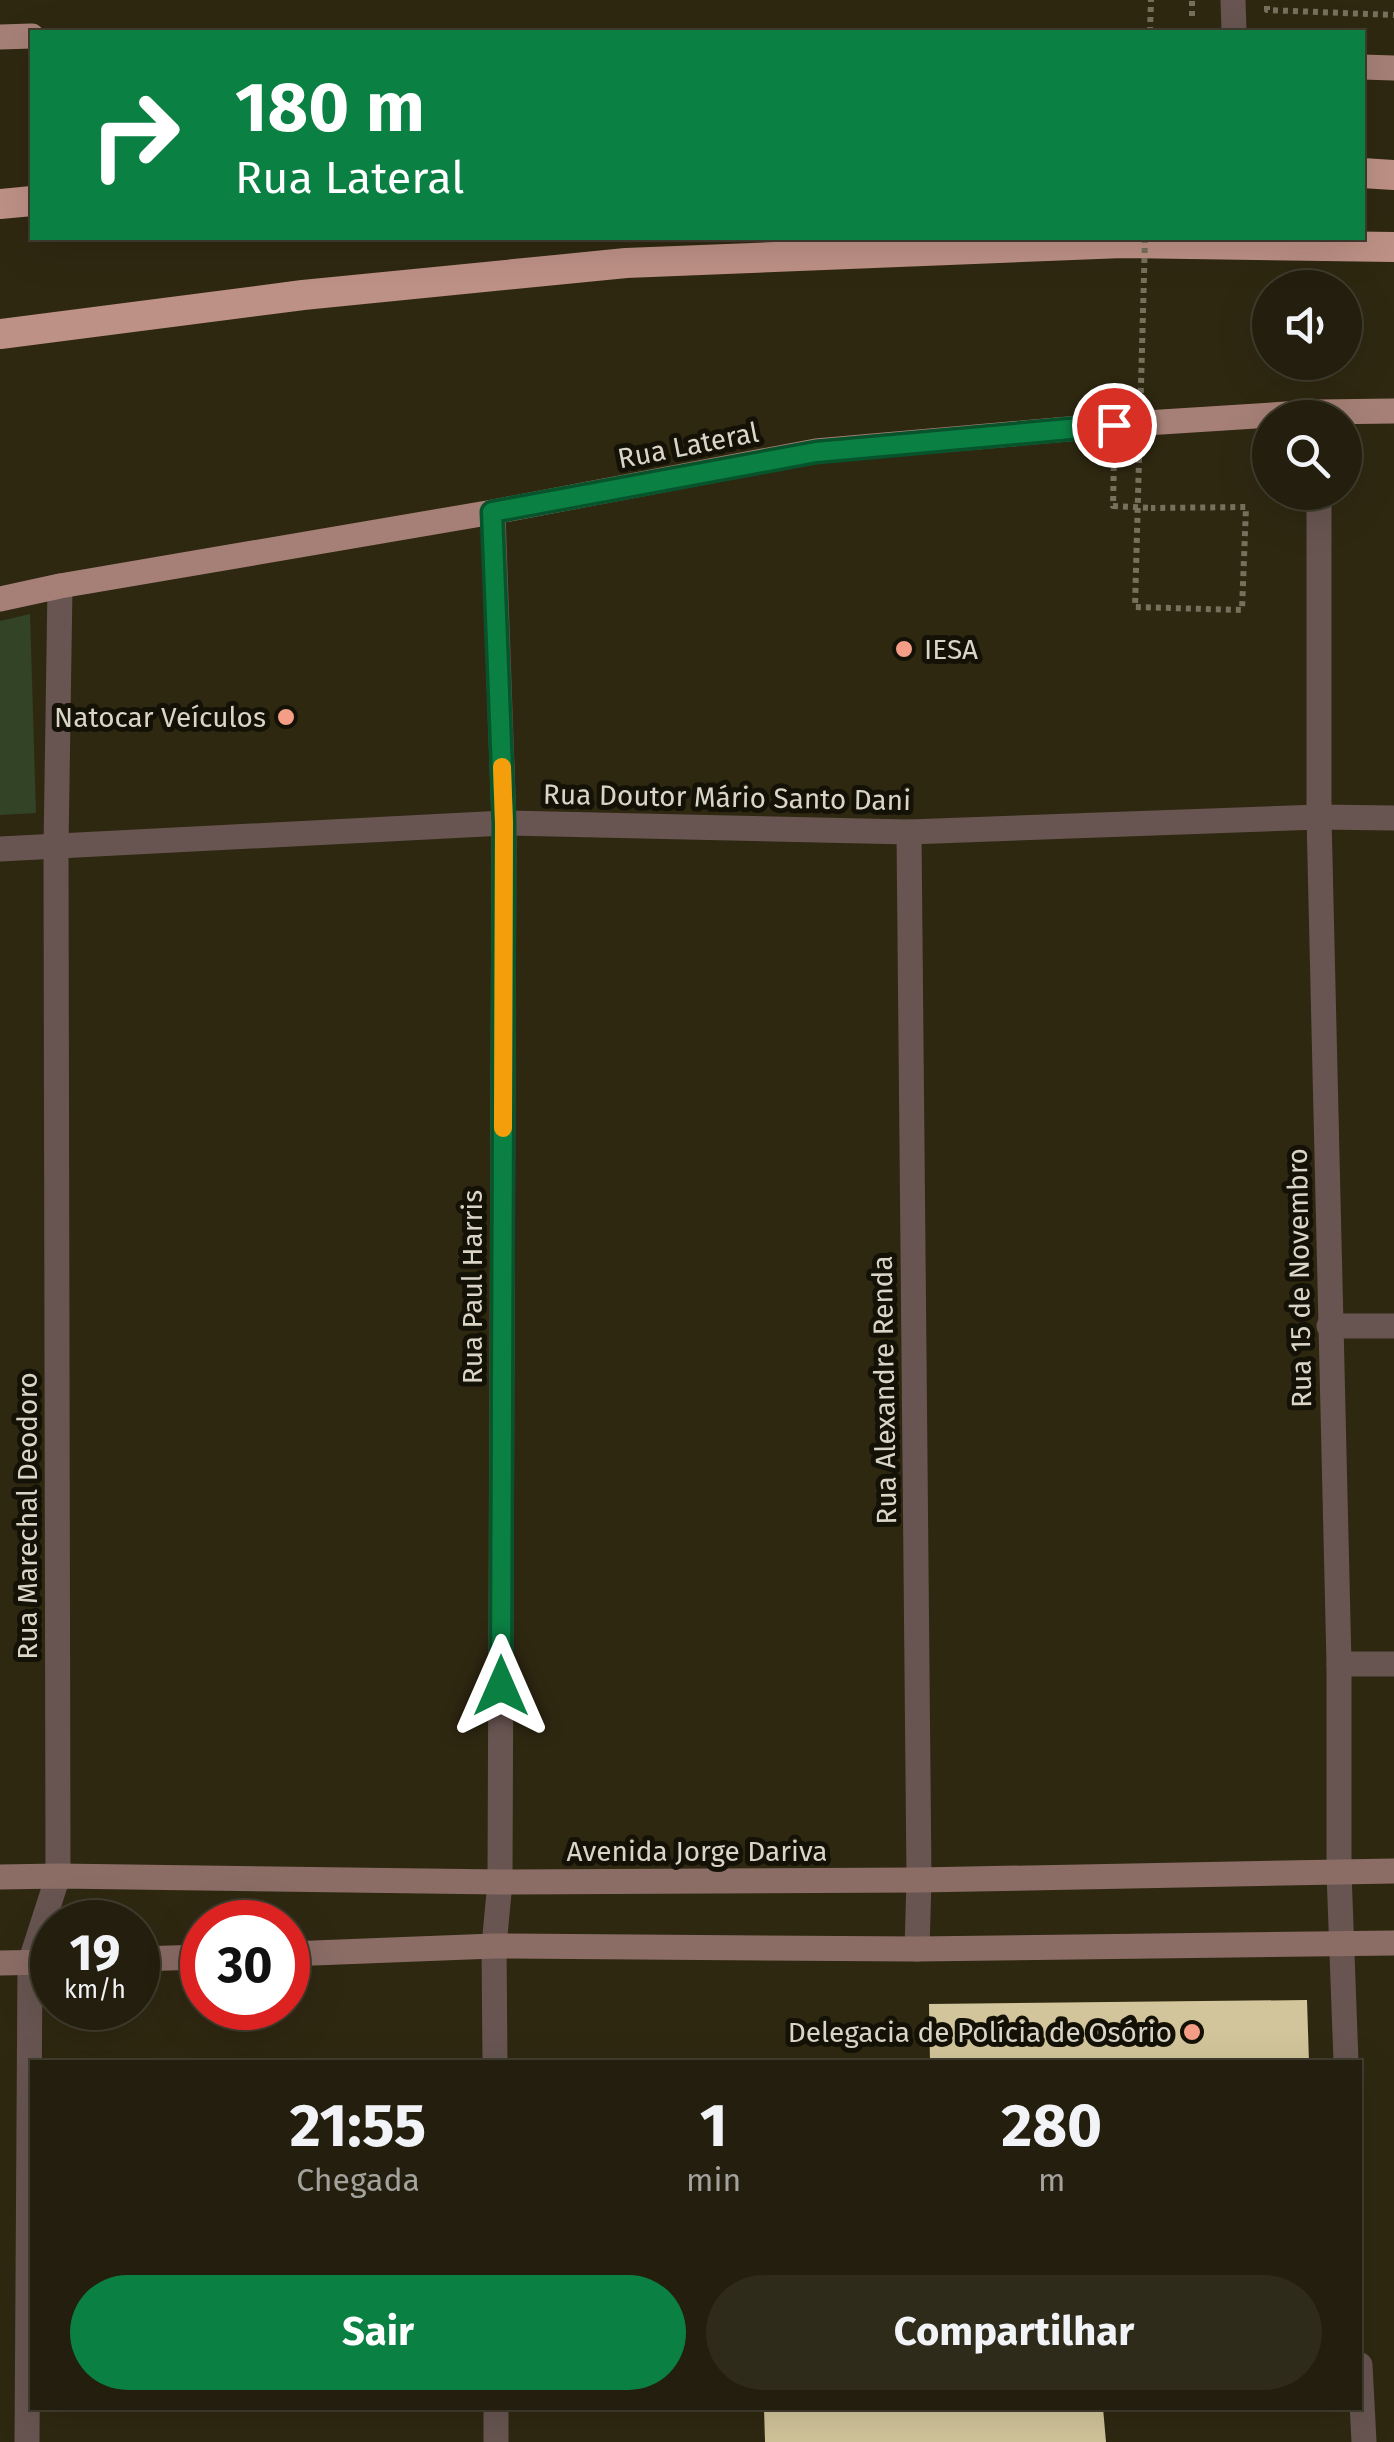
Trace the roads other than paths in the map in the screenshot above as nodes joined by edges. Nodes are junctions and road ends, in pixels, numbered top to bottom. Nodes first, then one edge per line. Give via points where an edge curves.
1 (1233, 0) edge
2 (1234, 30) edge
3 (30, 36) edge
4 (0, 37) edge
5 (1365, 67) edge
6 (1394, 68) edge
7 (1365, 174) edge
8 (1394, 174) edge
9 (30, 189) edge
10 (0, 190) edge
11 (30, 200) edge
12 (0, 204) edge
13 (1394, 247) edge
14 (0, 334) edge
15 (1394, 411) edge
16 (1362, 412) edge
17 (1252, 418) edge
18 (1318, 510) edge
19 (492, 512) junction
20 (60, 586) junction
21 (0, 599) edge
22 (1319, 817) junction
23 (1394, 818) edge
24 (504, 823) junction
25 (909, 832) junction
26 (56, 848) junction
27 (0, 850) edge
28 (1330, 1326) junction
29 (1394, 1326) edge
30 (1339, 1664) junction
31 (1394, 1664) edge
32 (1394, 1871) edge
33 (1339, 1872) junction
34 (58, 1876) junction
35 (0, 1877) edge
36 (919, 1880) junction
37 (500, 1882) junction
38 (53, 1900) edge
39 (1341, 1944) junction
40 (1394, 1944) edge
41 (494, 1946) junction
42 (917, 1948) junction
43 (310, 1953) edge
44 (0, 1963) edge
45 (30, 1963) edge
46 (39, 2030) edge
47 (38, 2060) edge
48 (495, 2060) edge
49 (1346, 2060) edge
50 (30, 2339) edge
51 (1362, 2404) edge
52 (496, 2410) edge
53 (27, 2442) edge
54 (496, 2442) edge
55 (1364, 2442) edge

1 - 2 street
3 - 4 main road
5 - 6 main road
7 - 8 highway
9 - 10 highway
11 - 12 highway
13 - 14 highway via 1123,243 626,263
15 - 16 main road, Rua Lateral
17 - 19 main road, Rua Lateral via 816,452
18 - 22 street, Rua 15 de Novembro
19 - 20 main road, Rua Lateral
19 - 24 street, Rua Paul Harris
20 - 21 main road, Rua Lateral
20 - 26 street, Rua Marechal Deodoro
22 - 23 street, Rua Doutor Mário Santo Dani
22 - 25 street, Rua Doutor Mário Santo Dani
22 - 28 street, Rua 15 de Novembro
24 - 25 street, Rua Doutor Mário Santo Dani
24 - 26 street, Rua Doutor Mário Santo Dani
24 - 37 street, Rua Paul Harris
25 - 36 street, Rua Alexandre Renda
26 - 27 street, Rua Doutor Mário Santo Dani
26 - 34 street, Rua Marechal Deodoro
28 - 29 street
28 - 30 street, Rua 15 de Novembro
30 - 31 street
30 - 33 street, Rua 15 de Novembro
32 - 33 main road, Avenida Jorge Dariva
33 - 36 main road, Avenida Jorge Dariva
33 - 39 street, Rua 15 de Novembro
34 - 35 main road, Avenida Jorge Dariva
34 - 37 main road, Avenida Jorge Dariva
34 - 38 street, Rua Marechal Deodoro
36 - 37 main road, Avenida Jorge Dariva
36 - 42 street, Rua Alexandre Renda
37 - 41 street, Rua Paul Harris
39 - 40 main road
39 - 42 main road
39 - 49 street, Rua 15 de Novembro
41 - 42 main road
41 - 43 main road
41 - 48 street, Rua Paul Harris
44 - 45 main road
46 - 47 street, Rua Marechal Deodoro
50 - 53 street, Rua Marechal Deodoro
51 - 55 street
52 - 54 street

